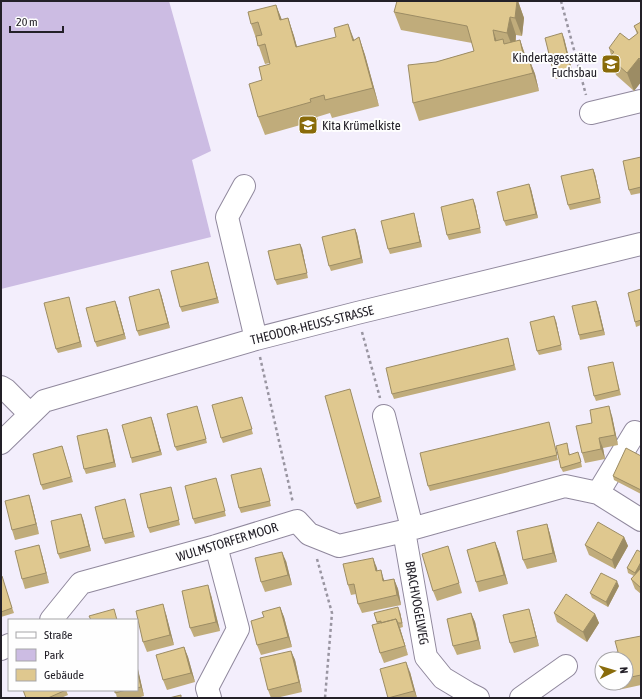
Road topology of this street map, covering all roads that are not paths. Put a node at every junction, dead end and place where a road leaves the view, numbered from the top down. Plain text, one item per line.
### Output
1 (641, 101) edge
2 (591, 112) road end
3 (244, 186) dead end
4 (641, 244) edge
5 (256, 339) junction
6 (1, 387) edge
7 (30, 414) junction
8 (384, 416) road end
9 (635, 432) dead end
10 (1, 443) edge
11 (598, 493) junction
12 (641, 520) edge
13 (408, 529) junction
14 (216, 546) junction
15 (52, 619) edge
16 (566, 666) dead end
17 (210, 698) edge
18 (478, 698) edge
19 (520, 698) edge

1 - 2 street
3 - 5 street
4 - 5 street, THEODOR-HEUSS-STRASSE
5 - 7 street, THEODOR-HEUSS-STRASSE
6 - 7 street
7 - 10 street, THEODOR-HEUSS-STRASSE
8 - 13 street
9 - 11 street
11 - 12 street
11 - 13 street
13 - 14 street, WULMSTORFER MOOR
13 - 18 street, BRACHVOGELWEG
14 - 15 street, WULMSTORFER MOOR
14 - 17 street
16 - 19 street

